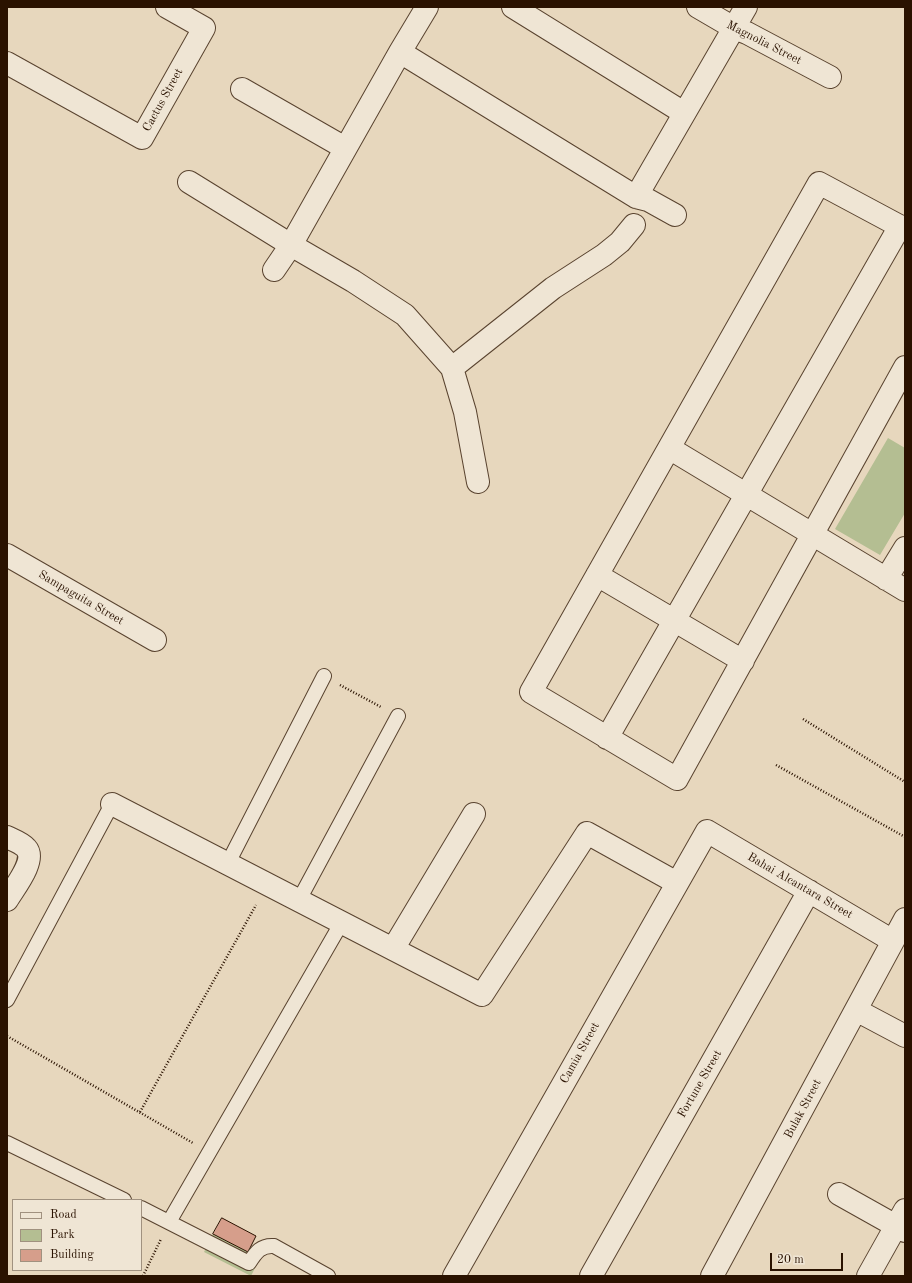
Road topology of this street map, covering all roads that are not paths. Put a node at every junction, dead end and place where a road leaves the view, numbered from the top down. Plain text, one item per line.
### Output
1 (167, 7) edge
2 (427, 7) edge
3 (513, 7) edge
4 (698, 7) edge
5 (746, 7) edge
6 (734, 28) junction
7 (400, 52) junction
8 (7, 63) edge
9 (830, 77) dead end
10 (242, 89) dead end
11 (684, 113) junction
12 (345, 148) junction
13 (189, 182) dead end
14 (636, 197) junction
15 (675, 215) dead end
16 (634, 225) dead end
17 (902, 228) edge
18 (291, 245) junction
19 (274, 270) dead end
20 (905, 367) edge
21 (452, 368) junction
22 (669, 448) junction
23 (478, 482) dead end
24 (745, 495) junction
25 (812, 535) junction
26 (905, 548) edge
27 (7, 555) edge
28 (598, 575) junction
29 (886, 579) junction
30 (905, 590) edge
31 (674, 620) junction
32 (155, 640) dead end
33 (742, 661) junction
34 (324, 676) road end
35 (398, 716) road end
36 (607, 738) junction
37 (112, 804) joint
38 (474, 814) dead end
39 (707, 831) joint
40 (7, 837) edge
41 (228, 863) junction
42 (677, 883) junction
43 (808, 891) junction
44 (7, 900) edge
45 (299, 900) junction
46 (905, 919) edge
47 (342, 922) junction
48 (893, 941) junction
49 (393, 949) junction
50 (7, 1000) edge
51 (856, 1010) junction
52 (905, 1036) edge
53 (7, 1143) edge
54 (839, 1194) dead end
55 (122, 1199) edge
56 (142, 1208) edge
57 (169, 1222) junction
58 (902, 1222) edge
59 (328, 1276) edge
60 (454, 1276) edge
61 (591, 1276) edge
62 (712, 1276) edge
63 (868, 1276) edge

1 - 8 street, Cactus Street
2 - 7 street
3 - 11 street
4 - 6 street, Magnolia Street
5 - 6 street
6 - 9 street, Magnolia Street
6 - 11 street
7 - 12 street
7 - 14 street
10 - 12 street
11 - 14 street
12 - 18 street
13 - 18 street
14 - 15 street
16 - 21 street
17 - 22 street
17 - 24 street
18 - 19 street
18 - 21 street
20 - 25 street
21 - 23 street
22 - 24 street
22 - 28 street
24 - 25 street
24 - 31 street
25 - 29 street
25 - 33 street
26 - 29 street
27 - 32 street, Sampaguita Street
28 - 31 street
28 - 36 street
29 - 30 street
31 - 33 street
31 - 36 street
33 - 36 street
34 - 41 lane
35 - 45 lane
37 - 41 street
37 - 50 lane
38 - 49 street
39 - 42 street, Camia Street
39 - 43 street, Bahai Alcantara Street
40 - 44 street
41 - 45 street
42 - 49 street
42 - 60 street, Camia Street
43 - 48 street, Bahai Alcantara Street
43 - 61 street, Fortune Street
45 - 47 street
46 - 48 street, Bulak Street
47 - 49 street
47 - 57 lane
48 - 51 street, Bulak Street
51 - 52 street
51 - 62 street, Bulak Street
53 - 55 lane
54 - 58 street
56 - 57 lane
57 - 59 lane
58 - 63 street

